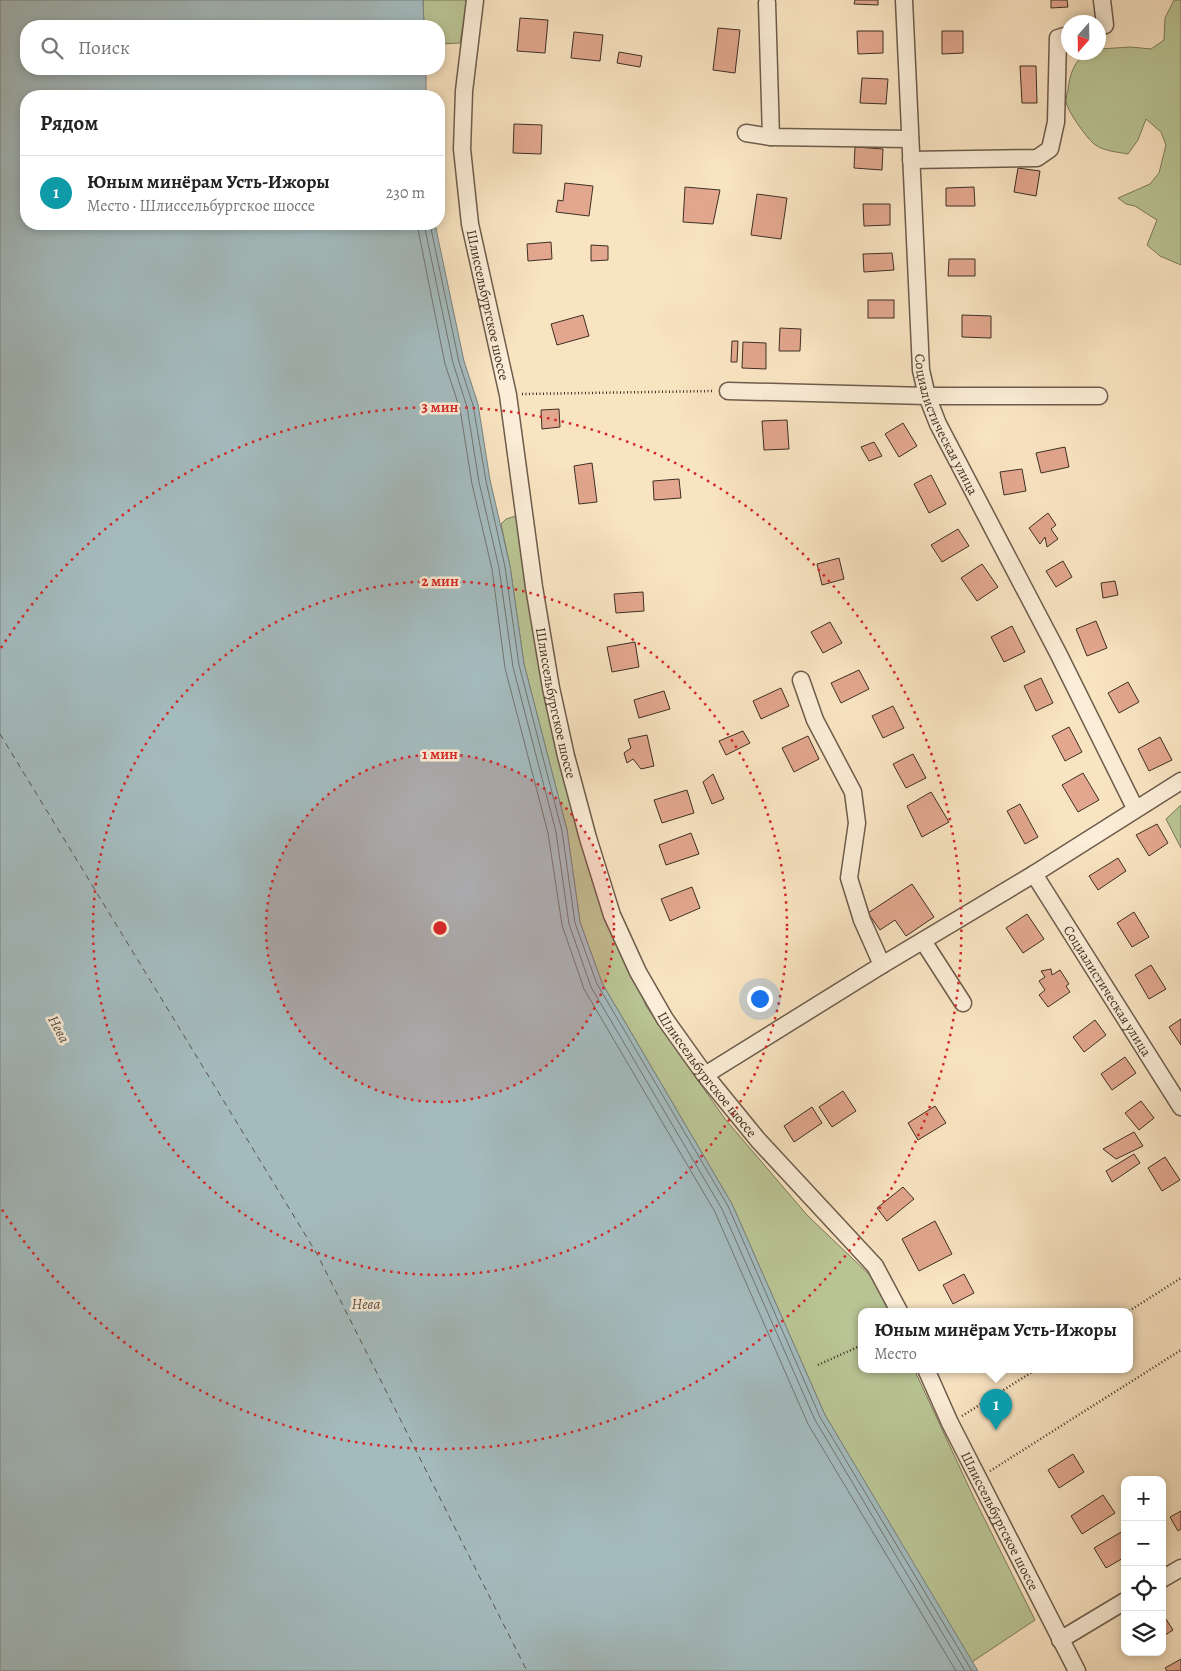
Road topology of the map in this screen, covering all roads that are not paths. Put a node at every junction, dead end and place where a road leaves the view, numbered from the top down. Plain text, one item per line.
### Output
1 (475, 0) edge
2 (904, 0) edge
3 (1102, 0) edge
4 (767, 3) dead end
5 (1104, 15) edge
6 (1061, 37) edge
7 (746, 133) dead end
8 (771, 137) junction
9 (910, 139) junction
10 (911, 160) junction
11 (728, 391) road end
12 (926, 396) junction
13 (1100, 396) dead end
14 (800, 680) dead end
15 (1181, 781) edge
16 (1135, 808) junction
17 (1034, 874) junction
18 (923, 941) junction
19 (882, 965) junction
20 (963, 1002) dead end
21 (705, 1075) junction
22 (1181, 1107) edge
23 (897, 1308) edge
24 (928, 1373) edge
25 (1181, 1568) edge
26 (1166, 1577) edge
27 (1121, 1603) edge
28 (1060, 1640) junction
29 (1077, 1671) edge

1 - 21 street, Шлиссельбургское шоссе
2 - 9 street, Социалистическая улица
3 - 5 street
4 - 8 street
6 - 10 street
7 - 8 street
8 - 9 street
9 - 10 street, Социалистическая улица
10 - 12 street, Социалистическая улица
11 - 12 street
12 - 13 street
12 - 16 street, Социалистическая улица
14 - 19 street
15 - 16 street
16 - 17 street
17 - 18 street
17 - 22 street, Социалистическая улица
18 - 19 street
18 - 20 street
19 - 21 street
21 - 23 street, Шлиссельбургское шоссе
24 - 28 street, Шлиссельбургское шоссе
25 - 26 street
27 - 28 street
28 - 29 street, Шлиссельбургское шоссе

